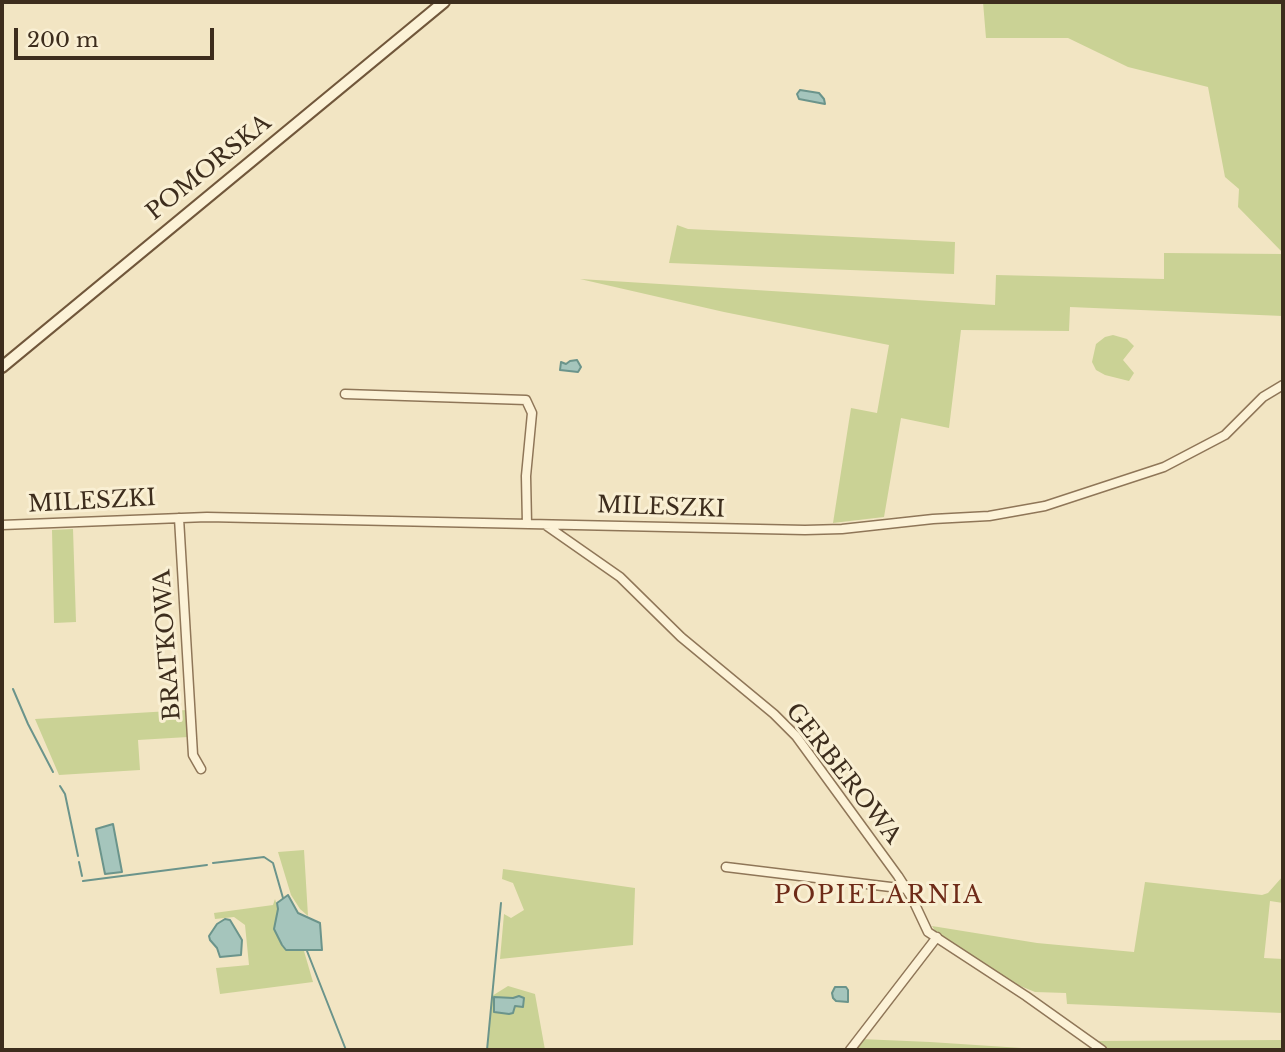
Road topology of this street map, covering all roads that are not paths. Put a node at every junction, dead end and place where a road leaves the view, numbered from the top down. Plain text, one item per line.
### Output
1 (444, 2) edge
2 (2, 367) edge
3 (1283, 385) edge
4 (345, 394) dead end
5 (179, 518) junction
6 (527, 524) junction
7 (544, 524) junction
8 (2, 526) edge
9 (201, 769) dead end
10 (726, 867) dead end
11 (907, 889) junction
12 (937, 937) junction
13 (850, 1050) edge
14 (1102, 1050) edge

1 - 2 street, POMORSKA
3 - 7 street, MILESZKI
4 - 6 street
5 - 6 street, MILESZKI
5 - 8 street, MILESZKI
5 - 9 street, BRATKOWA
6 - 7 street, MILESZKI
7 - 11 street, GERBEROWA
10 - 11 street
11 - 12 street, GERBEROWA
12 - 13 street
12 - 14 street, GERBEROWA

